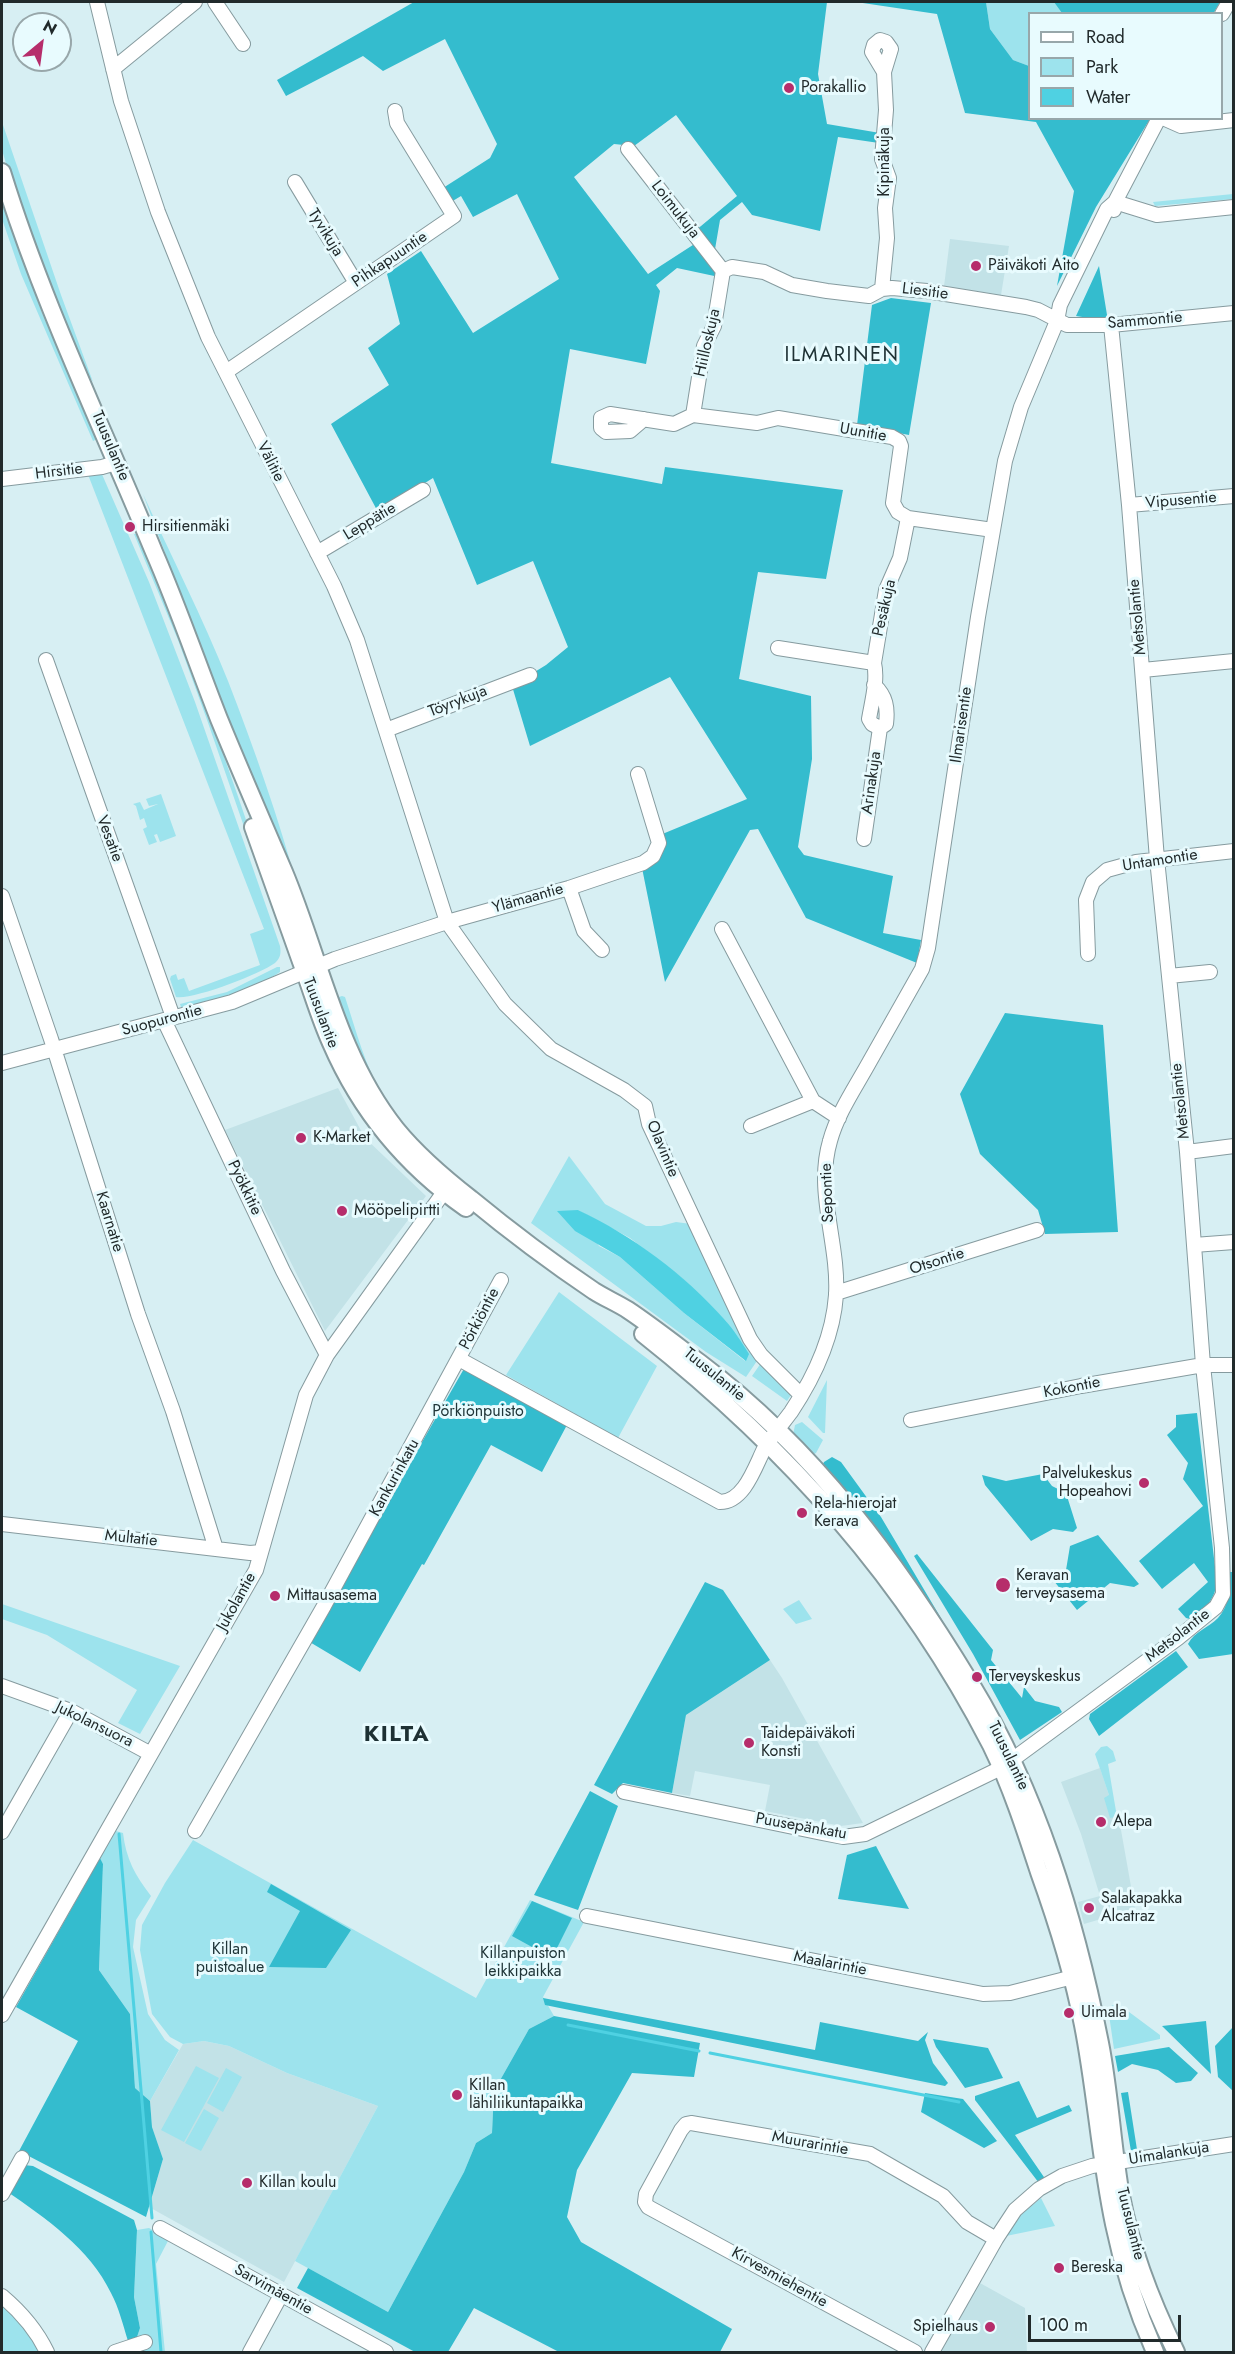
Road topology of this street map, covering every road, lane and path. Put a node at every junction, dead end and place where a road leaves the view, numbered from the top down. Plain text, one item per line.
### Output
1 (97, 2) edge
2 (195, 2) edge
3 (215, 2) edge
4 (243, 44) dead end
5 (113, 69) junction
6 (884, 72) dead end
7 (395, 111) dead end
8 (1160, 120) edge
9 (1166, 120) edge
10 (1233, 120) edge
11 (628, 149) dead end
12 (2, 172) edge
13 (295, 182) dead end
14 (1115, 202) junction
15 (1233, 207) edge
16 (723, 271) junction
17 (356, 283) junction
18 (882, 289) junction
19 (1233, 313) edge
20 (1058, 321) junction
21 (1111, 325) junction
22 (226, 372) junction
23 (693, 416) junction
24 (644, 419) dead end
25 (116, 463) junction
26 (2, 478) edge
27 (423, 490) dead end
28 (1233, 496) edge
29 (1129, 505) junction
30 (908, 518) junction
31 (993, 530) junction
32 (317, 553) junction
33 (778, 648) dead end
34 (46, 660) dead end
35 (1233, 661) edge
36 (874, 663) junction
37 (1143, 670) junction
38 (530, 675) dead end
39 (880, 728) joint
40 (386, 730) junction
41 (638, 774) dead end
42 (864, 839) dead end
43 (1233, 851) edge
44 (1157, 859) junction
45 (569, 888) junction
46 (2, 896) edge
47 (447, 922) junction
48 (722, 929) dead end
49 (602, 950) dead end
50 (1088, 954) dead end
51 (312, 969) junction
52 (1210, 972) dead end
53 (1169, 976) junction
54 (168, 1019) junction
55 (54, 1050) junction
56 (2, 1063) edge
57 (813, 1101) junction
58 (839, 1118) junction
59 (752, 1126) dead end
60 (1233, 1146) edge
61 (1187, 1152) junction
62 (447, 1188) junction
63 (1037, 1230) dead end
64 (1233, 1242) edge
65 (1194, 1245) junction
66 (501, 1280) dead end
67 (836, 1293) junction
68 (327, 1355) junction
69 (459, 1359) junction
70 (1203, 1365) junction
71 (1233, 1365) edge
72 (800, 1394) junction
73 (911, 1420) dead end
74 (773, 1436) junction
75 (2, 1524) edge
76 (216, 1549) junction
77 (261, 1552) junction
78 (2, 1686) edge
79 (71, 1711) junction
80 (151, 1754) junction
81 (1007, 1764) junction
82 (624, 1792) dead end
83 (195, 1831) dead end
84 (2, 1832) edge
85 (587, 1916) dead end
86 (1072, 1977) junction
87 (2, 2015) edge
88 (1233, 2144) edge
89 (22, 2158) dead end
90 (1111, 2163) junction
91 (2, 2194) edge
92 (645, 2202) joint
93 (159, 2228) dead end
94 (996, 2239) junction
95 (281, 2295) junction
96 (2, 2296) edge
97 (145, 2342) dead end
98 (46, 2352) edge
99 (115, 2352) edge
100 (250, 2352) edge
101 (386, 2352) edge
102 (915, 2352) edge
103 (932, 2352) edge
104 (1155, 2352) edge
105 (1176, 2352) edge

1 - 5 street, Välitie
2 - 5 street
3 - 4 street
5 - 22 street, Välitie
6 - 18 street, Kipinäkuja
7 - 17 street, Pihkapuuntie
8 - 14 street, Ilmarisentie
9 - 10 street
11 - 16 street, Loimukuja
12 - 25 main road, Tuusulantie
13 - 17 street, Tyvikuja
14 - 15 street
14 - 20 street, Ilmarisentie
16 - 18 street, Liesitie
16 - 23 street, Hiilloskuja
17 - 22 street, Pihkapuuntie
18 - 20 street, Liesitie
19 - 21 street, Sammontie
20 - 21 street, Sammontie
20 - 31 street, Ilmarisentie
21 - 29 street, Metsolantie
22 - 32 street, Välitie
23 - 24 street
23 - 30 street, Uunitie
25 - 26 street, Hirsitie
25 - 51 main road, Tuusulantie
27 - 32 street, Leppätie
28 - 29 street, Vipusentie
29 - 37 street, Metsolantie
30 - 31 street
30 - 36 street, Pesäkuja
31 - 58 street, Ilmarisentie
32 - 40 street, Välitie
33 - 36 street
34 - 54 street, Vesatie
35 - 37 street
36 - 39 street, Pesäkuja
37 - 44 street, Metsolantie
38 - 40 street, Töyrykuja
39 - 42 street, Arinakuja
40 - 47 street, Välitie
41 - 45 street, Ylämaantie
43 - 44 street, Untamontie
44 - 50 street, Untamontie
44 - 53 street, Metsolantie
45 - 47 street, Ylämaantie
45 - 49 street
46 - 55 street, Kaarnatie
47 - 51 street, Ylämaantie
47 - 72 street, Olavintie
48 - 57 street
51 - 54 street, Suopurontie
51 - 62 main road, Tuusulantie
52 - 53 street
53 - 61 street, Metsolantie
54 - 55 street, Suopurontie
54 - 68 street, Pyökkitie
55 - 56 street, Suopurontie
55 - 76 street, Kaarnatie
57 - 58 street
57 - 59 street
58 - 67 street, Sepontie
60 - 61 street
61 - 65 street, Metsolantie
62 - 68 street, Jukolantie
62 - 74 main road, Tuusulantie
63 - 67 street, Otsontie
64 - 65 street
65 - 70 street, Metsolantie
66 - 69 street, Pörkiöntie
67 - 72 street, Sepontie
68 - 77 street, Jukolantie
69 - 74 street
69 - 83 street, Kankurinkatu
70 - 71 street, Kokontie
70 - 73 street, Kokontie
70 - 81 street, Metsolantie
72 - 74 street, Sepontie
74 - 81 main road, Tuusulantie
75 - 76 street, Multatie
76 - 77 street, Multatie
77 - 80 street, Jukolantie
78 - 79 street, Jukolansuora
79 - 80 street, Jukolansuora
79 - 84 street
80 - 87 street, Jukolantie
81 - 82 street, Puusepänkatu
81 - 86 main road, Tuusulantie
81 - 90 main road, Tuusulantie
85 - 86 street, Maalarintie
86 - 90 main road, Tuusulantie
88 - 90 street, Uimalankuja
89 - 91 street
90 - 94 street, Uimalankuja
90 - 104 main road, Tuusulantie
90 - 105 main road, Tuusulantie
92 - 94 street, Muurarintie
92 - 102 street, Kirvesmiehentie
93 - 95 street, Sarvimäentie
94 - 103 street, Uimalankuja
95 - 100 street
95 - 101 street, Sarvimäentie
96 - 98 street
97 - 99 street

